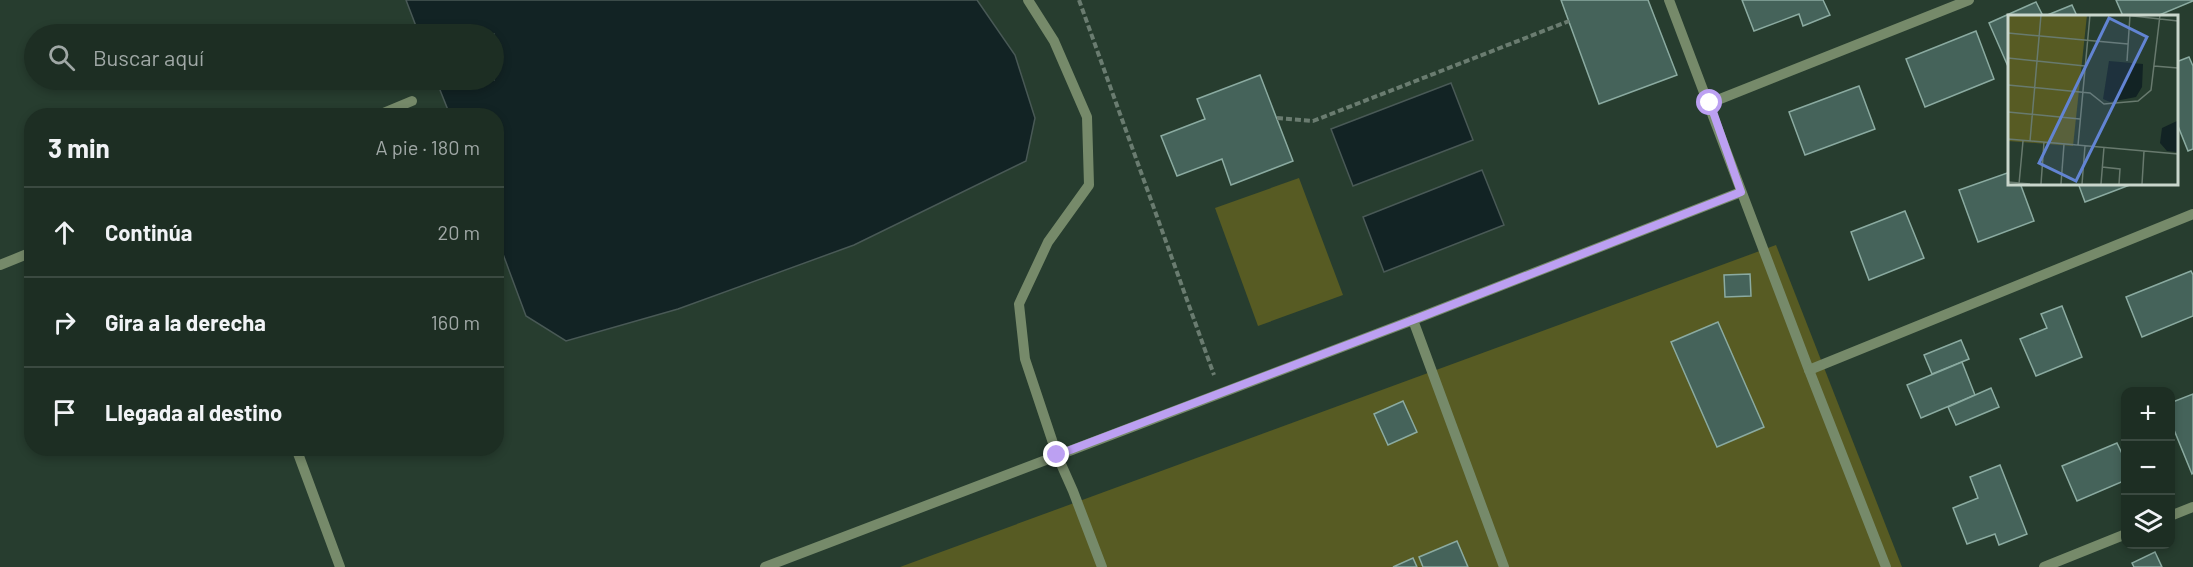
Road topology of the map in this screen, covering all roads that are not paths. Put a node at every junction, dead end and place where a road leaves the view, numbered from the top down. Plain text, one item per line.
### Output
1 (1028, 0) edge
2 (1669, 0) edge
3 (1969, 0) edge
4 (412, 101) dead end
5 (1710, 103) junction
6 (395, 108) edge
7 (1741, 192) junction
8 (2193, 214) edge
9 (24, 255) edge
10 (0, 265) edge
11 (1413, 320) junction
12 (1809, 370) junction
13 (1057, 455) junction
14 (299, 456) edge
15 (2193, 507) edge
16 (2175, 514) edge
17 (2121, 536) edge
18 (340, 567) edge
19 (765, 567) edge
20 (1102, 567) edge
21 (1503, 567) edge
22 (1886, 567) edge
23 (2044, 567) edge

1 - 13 street
2 - 5 street
3 - 5 street
4 - 6 street
5 - 7 street
7 - 11 street
7 - 12 street
8 - 12 street
9 - 10 street
11 - 13 street
11 - 21 street
12 - 22 street
13 - 19 street
13 - 20 street
14 - 18 street
15 - 16 street
17 - 23 street

